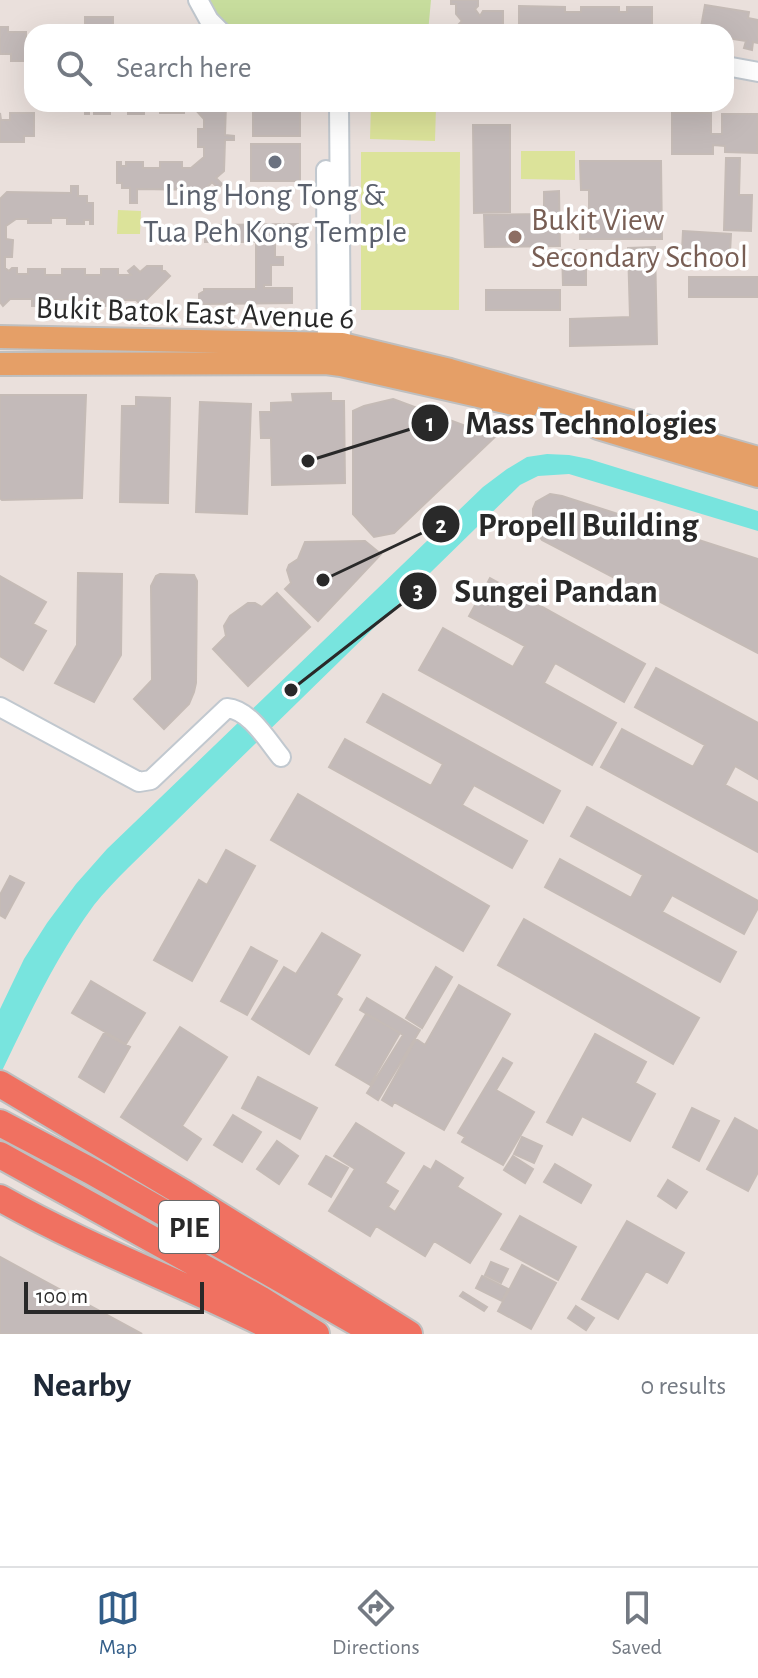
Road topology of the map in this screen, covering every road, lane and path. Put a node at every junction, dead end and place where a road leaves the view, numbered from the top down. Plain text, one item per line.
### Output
1 (187, 0) edge
2 (198, 0) edge
3 (201, 24) edge
4 (213, 24) edge
5 (734, 68) edge
6 (758, 72) edge
7 (734, 76) edge
8 (758, 81) edge
9 (327, 112) edge
10 (339, 112) edge
11 (0, 337) edge
12 (334, 354) junction
13 (0, 364) edge
14 (758, 458) edge
15 (758, 476) edge
16 (0, 707) edge
17 (281, 757) dead end
18 (0, 1084) edge
19 (0, 1123) edge
20 (0, 1155) edge
21 (0, 1198) edge
22 (285, 1334) edge
23 (316, 1334) edge
24 (377, 1334) edge
25 (409, 1334) edge

1 - 3 street
2 - 4 street
5 - 6 street
7 - 8 street
9 - 12 street
10 - 12 street
11 - 12 main road, Bukit Batok East Avenue 6
12 - 13 main road, Bukit Batok East Avenue 6
12 - 14 main road, Bukit Batok East Avenue 6
12 - 15 main road, Bukit Batok East Avenue 6
16 - 17 street
18 - 25 highway
19 - 24 highway, PIE
20 - 23 highway, PIE
21 - 22 highway

